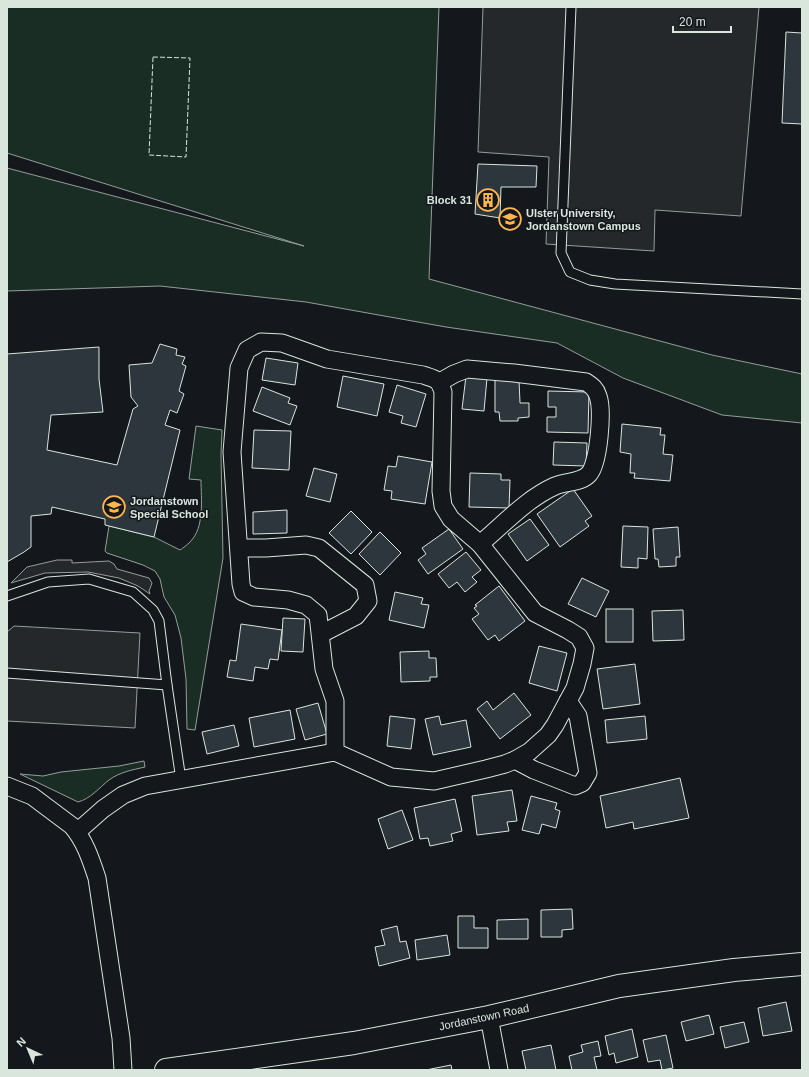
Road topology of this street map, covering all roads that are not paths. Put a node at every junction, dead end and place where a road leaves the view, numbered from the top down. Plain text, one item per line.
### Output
1 (571, 7) edge
2 (802, 294) edge
3 (440, 382) junction
4 (480, 544) junction
5 (239, 548) junction
6 (7, 596) edge
7 (321, 634) junction
8 (7, 673) edge
9 (167, 685) junction
10 (568, 701) junction
11 (335, 752) junction
12 (515, 760) junction
13 (181, 780) junction
14 (7, 786) edge
15 (77, 832) junction
16 (802, 964) edge
17 (489, 1017) junction
18 (123, 1070) edge
19 (166, 1070) edge
20 (499, 1070) edge

1 - 2 lane
3 - 4 street
3 - 4 street
3 - 5 street
4 - 10 street
5 - 7 street
5 - 7 street
6 - 9 lane
7 - 11 street
8 - 9 lane
9 - 13 lane
10 - 12 street
10 - 12 street
11 - 12 street
11 - 13 street
13 - 15 street
14 - 15 street
15 - 18 street
16 - 17 street, Jordanstown Road
17 - 19 street, Jordanstown Road
17 - 20 street

